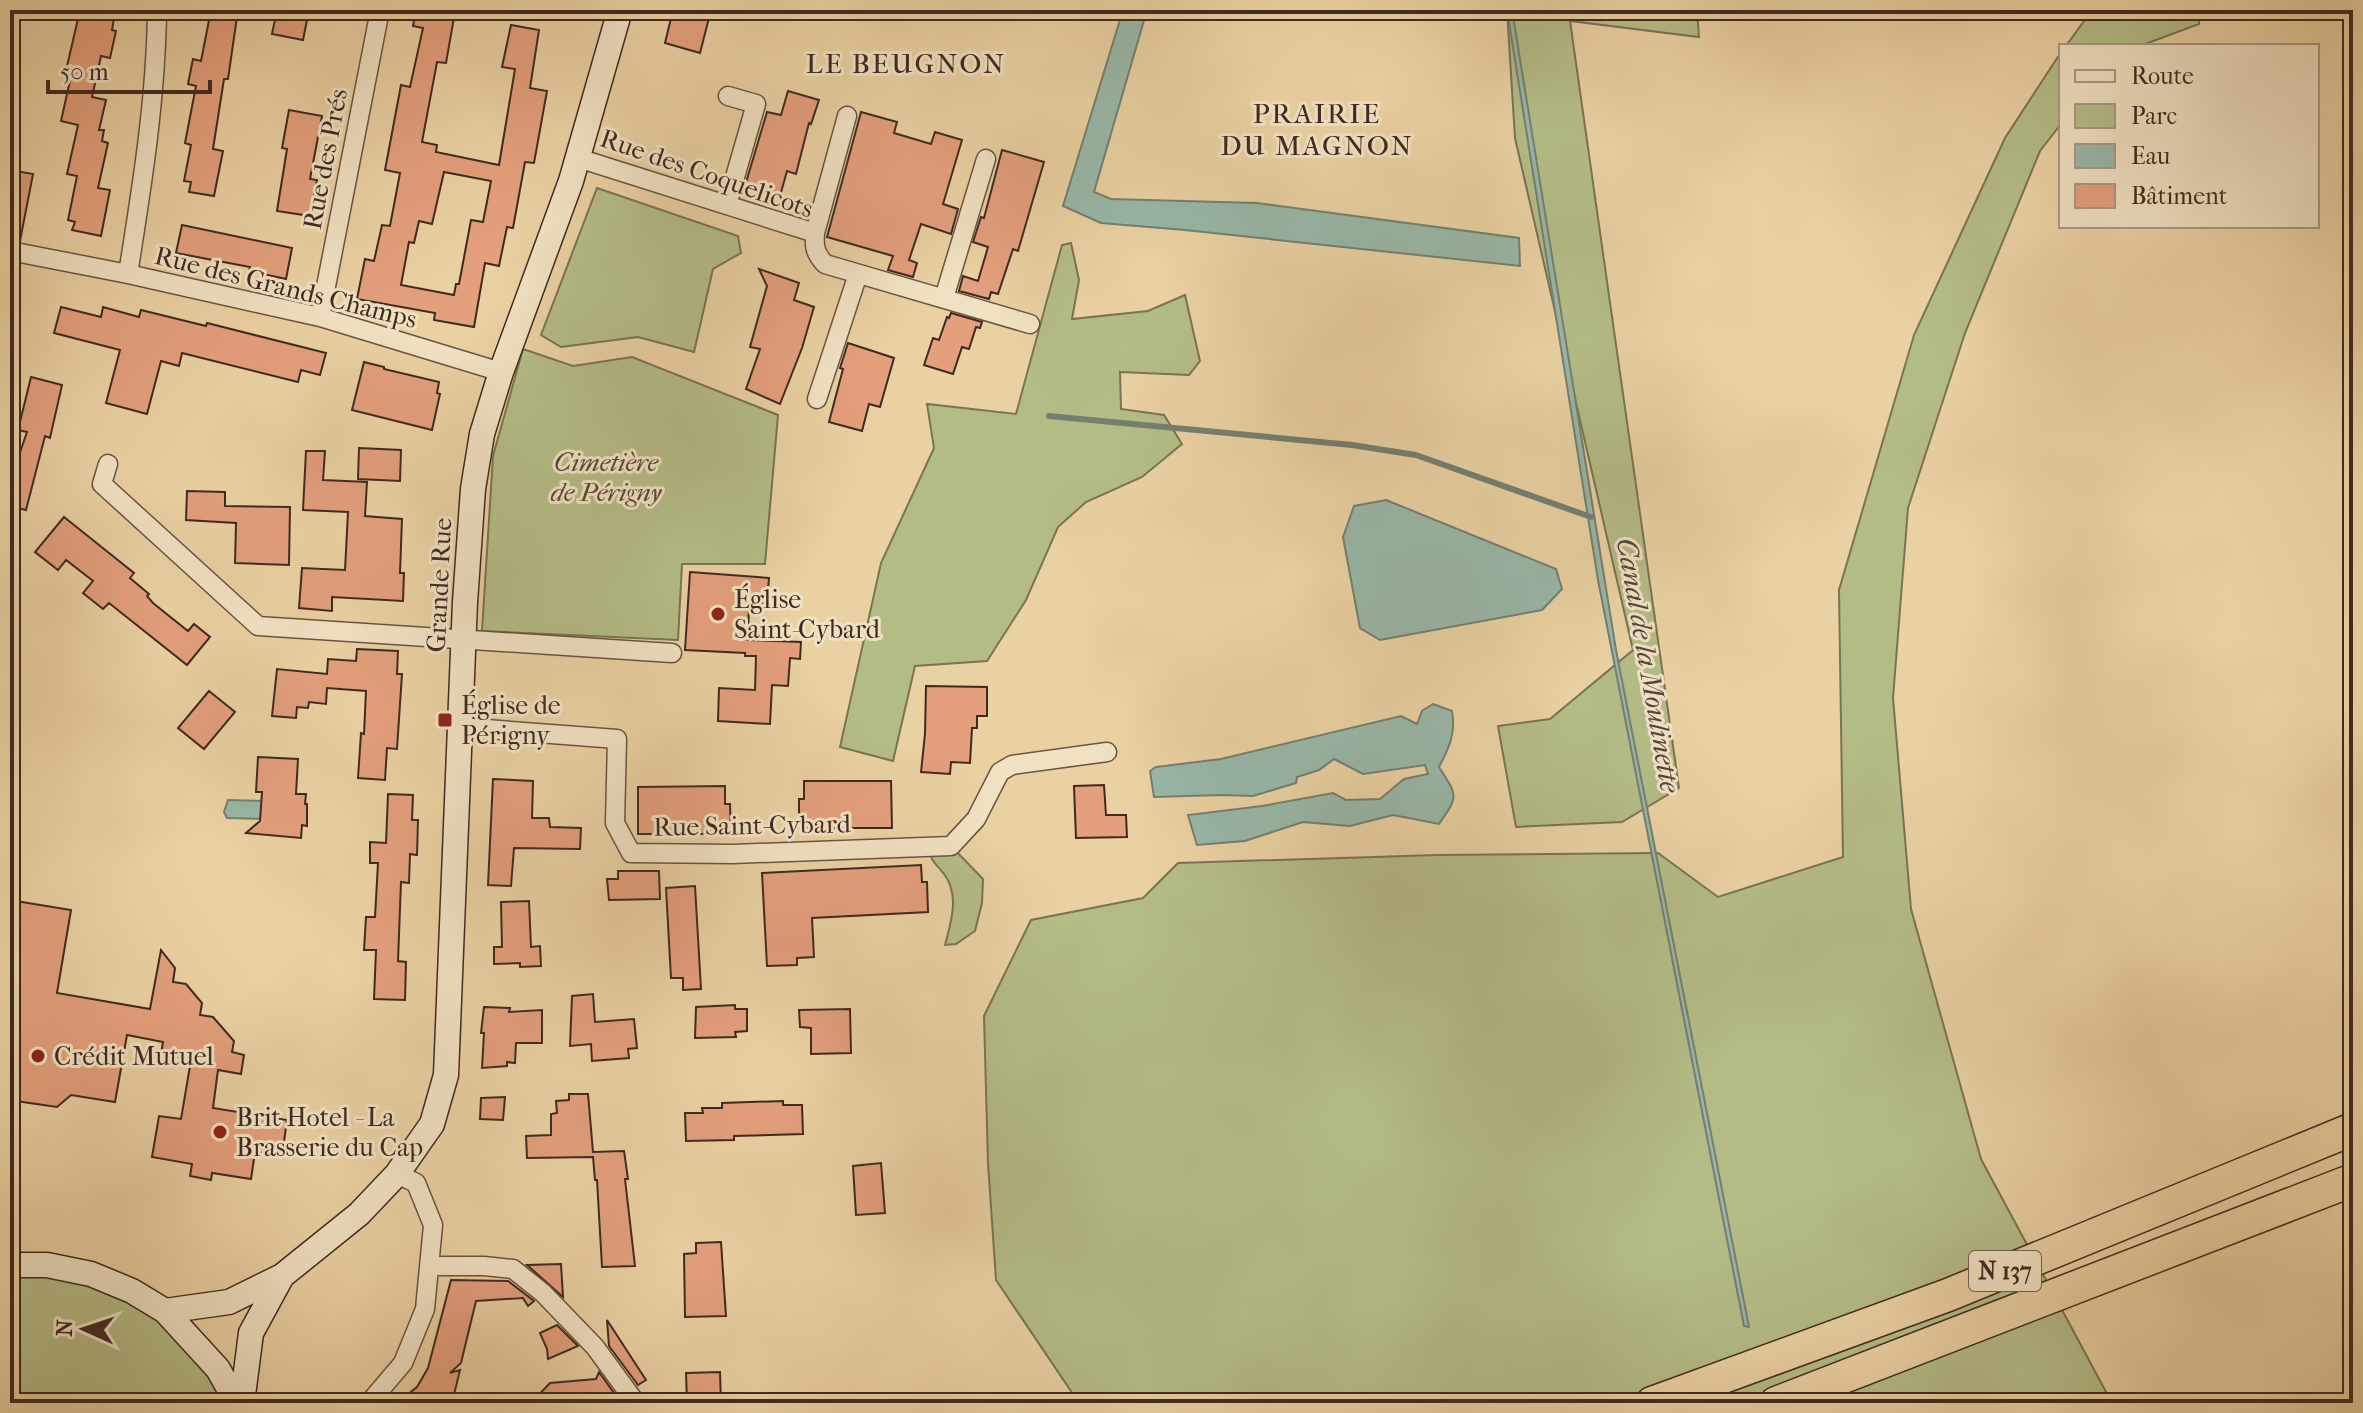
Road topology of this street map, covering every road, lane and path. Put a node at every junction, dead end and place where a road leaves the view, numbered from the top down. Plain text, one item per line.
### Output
1 (157, 10) edge
2 (380, 10) edge
3 (620, 10) edge
4 (728, 96) dead end
5 (847, 116) dead end
6 (578, 158) junction
7 (986, 159) dead end
8 (727, 205) junction
9 (815, 233) junction
10 (10, 251) edge
11 (128, 274) junction
12 (858, 274) junction
13 (944, 298) junction
14 (320, 317) junction
15 (1030, 324) dead end
16 (501, 372) junction
17 (817, 399) dead end
18 (108, 464) dead end
19 (463, 638) junction
20 (672, 653) dead end
21 (460, 727) junction
22 (1107, 752) dead end
23 (2353, 1129) edge
24 (397, 1174) junction
25 (2353, 1180) edge
26 (10, 1265) edge
27 (429, 1266) junction
28 (282, 1276) junction
29 (165, 1311) junction
30 (239, 1403) edge
31 (369, 1403) edge
32 (636, 1403) edge
33 (1652, 1403) edge
34 (1776, 1403) edge

1 - 11 street, Rue des Grands Champs
2 - 14 street, Rue des Prés
3 - 6 street, Grande Rue
4 - 8 street
5 - 9 street
6 - 8 street, Rue des Coquelicots
6 - 16 street, Grande Rue
7 - 13 street
8 - 9 street, Rue des Coquelicots
9 - 12 street, Rue des Coquelicots
10 - 11 street
11 - 14 street, Rue des Grands Champs
12 - 13 street, Rue des Coquelicots
12 - 17 street
13 - 15 street, Rue des Coquelicots
14 - 16 street, Rue des Grands Champs
16 - 19 street, Grande Rue
18 - 19 street
19 - 20 street
19 - 21 street, Grande Rue
21 - 22 street, Rue Saint-Cybard
21 - 24 street, Grande Rue
23 - 33 highway, N 137
24 - 27 street
24 - 28 street, Grande Rue
25 - 34 highway, N 137
26 - 29 street
27 - 31 street
27 - 32 street
28 - 29 street, Grande Rue
28 - 30 street, Grande Rue
29 - 30 street

